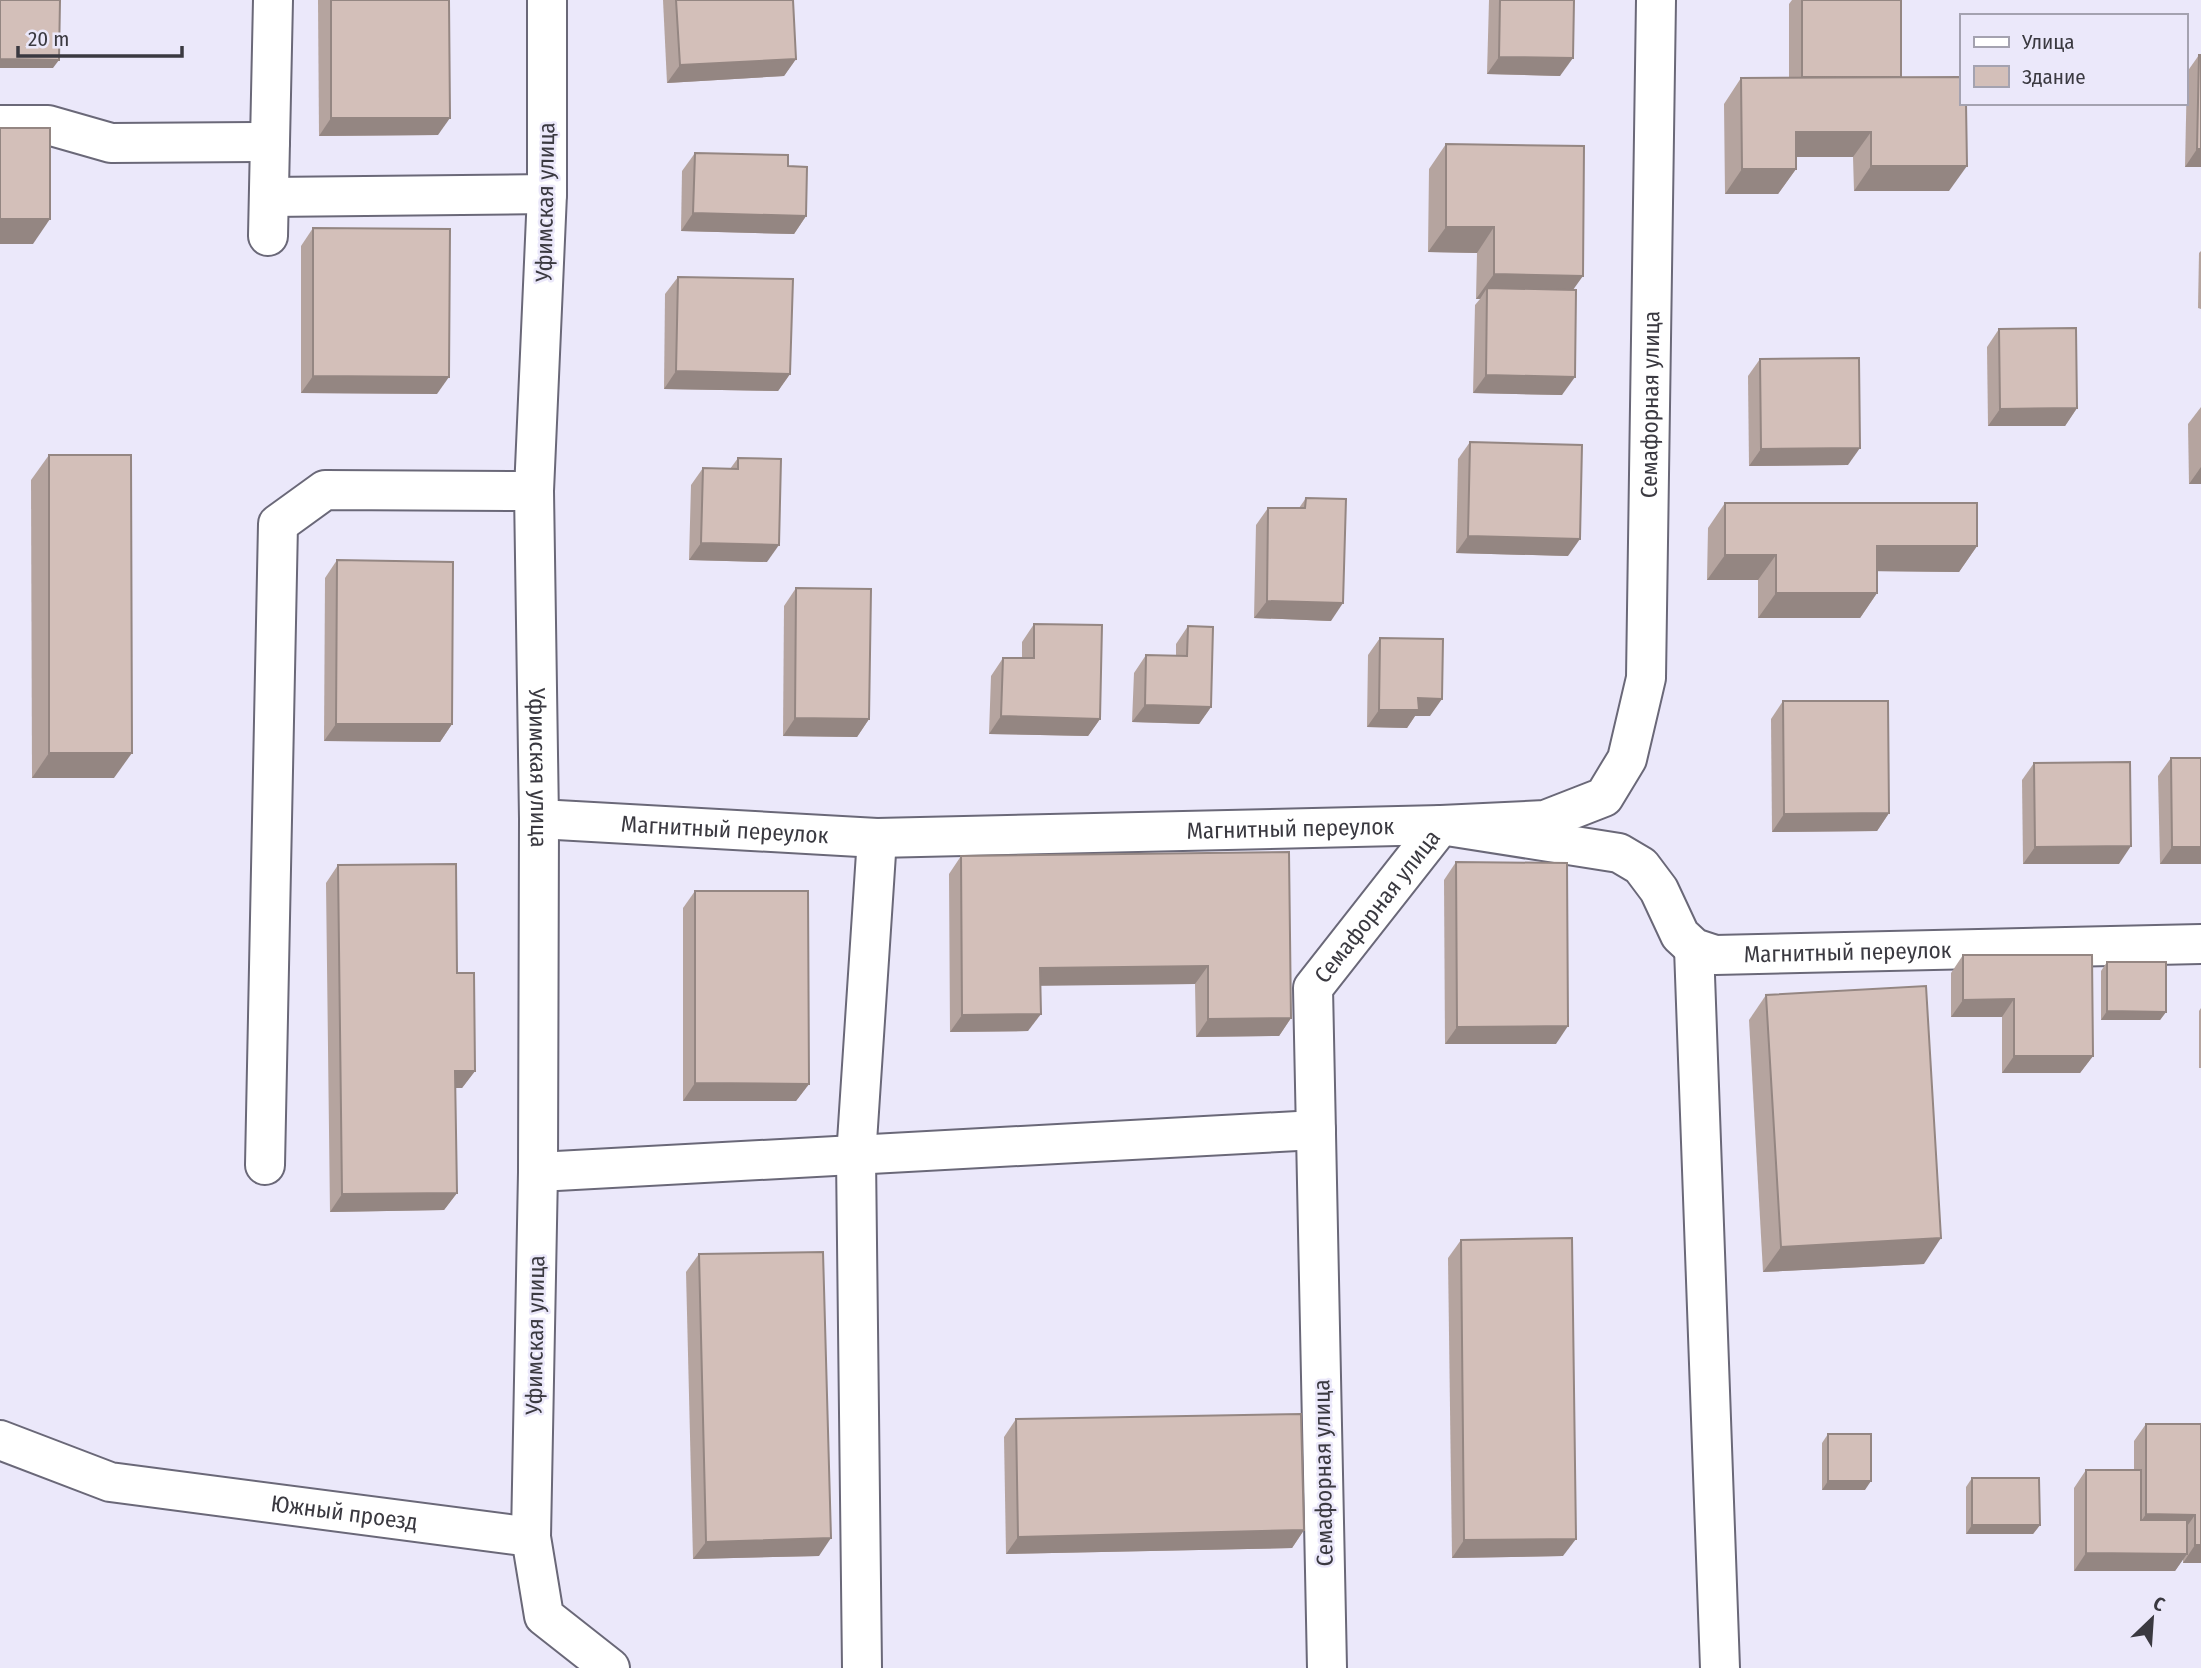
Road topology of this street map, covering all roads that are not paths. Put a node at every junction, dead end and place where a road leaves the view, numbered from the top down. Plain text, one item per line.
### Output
1 (273, 0) edge
2 (547, 0) edge
3 (1656, 0) edge
4 (0, 125) edge
5 (270, 142) junction
6 (547, 194) junction
7 (269, 197) junction
8 (268, 236) dead end
9 (534, 491) junction
10 (539, 819) junction
11 (1441, 825) junction
12 (877, 838) junction
13 (2201, 944) edge
14 (1694, 948) junction
15 (1316, 1130) junction
16 (856, 1157) junction
17 (265, 1165) dead end
18 (538, 1172) junction
19 (0, 1440) edge
20 (531, 1537) junction
21 (610, 1668) edge
22 (862, 1668) edge
23 (1327, 1668) edge
24 (1720, 1668) edge

1 - 5 street
2 - 6 street, Уфимская улица
3 - 11 street, Семафорная улица
4 - 5 street
5 - 7 street
6 - 7 street
6 - 9 street, Уфимская улица
7 - 8 street
9 - 10 street, Уфимская улица
9 - 17 street
10 - 12 street, Магнитный переулок
10 - 18 street, Уфимская улица
11 - 12 street, Магнитный переулок
11 - 14 street, Магнитный переулок
11 - 15 street, Семафорная улица
12 - 16 street
13 - 14 street, Магнитный переулок
14 - 24 street
15 - 16 street
15 - 23 street, Семафорная улица
16 - 18 street
16 - 22 street
18 - 20 street, Уфимская улица
19 - 20 street, Южный проезд
20 - 21 street

